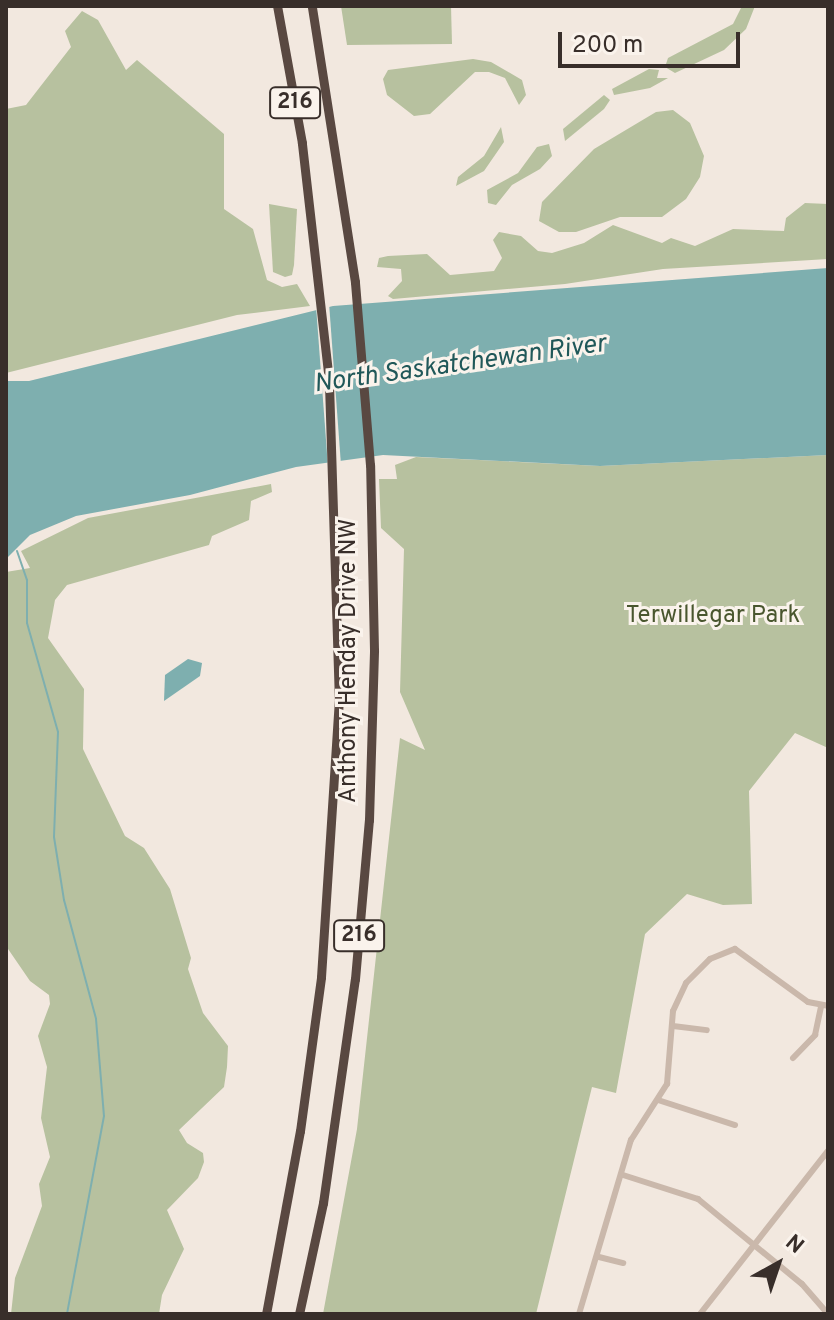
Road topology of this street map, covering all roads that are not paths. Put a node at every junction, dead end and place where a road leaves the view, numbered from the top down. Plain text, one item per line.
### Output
1 (277, 6) edge
2 (313, 6) edge
3 (824, 1007) edge
4 (673, 1026) junction
5 (707, 1030) dead end
6 (793, 1058) dead end
7 (658, 1100) junction
8 (735, 1125) dead end
9 (828, 1151) edge
10 (623, 1175) junction
11 (754, 1244) junction
12 (599, 1257) junction
13 (623, 1263) dead end
14 (266, 1314) edge
15 (299, 1314) edge
16 (579, 1314) edge
17 (700, 1314) edge
18 (828, 1314) edge

1 - 14 highway, Anthony Henday Drive NW / 216
2 - 15 highway, Anthony Henday Drive NW / 216
3 - 4 street
3 - 6 street
4 - 5 street
4 - 7 street
7 - 8 street
7 - 10 street
9 - 11 street
10 - 11 street
10 - 12 street
11 - 17 street
11 - 18 street
12 - 13 street
12 - 16 street

